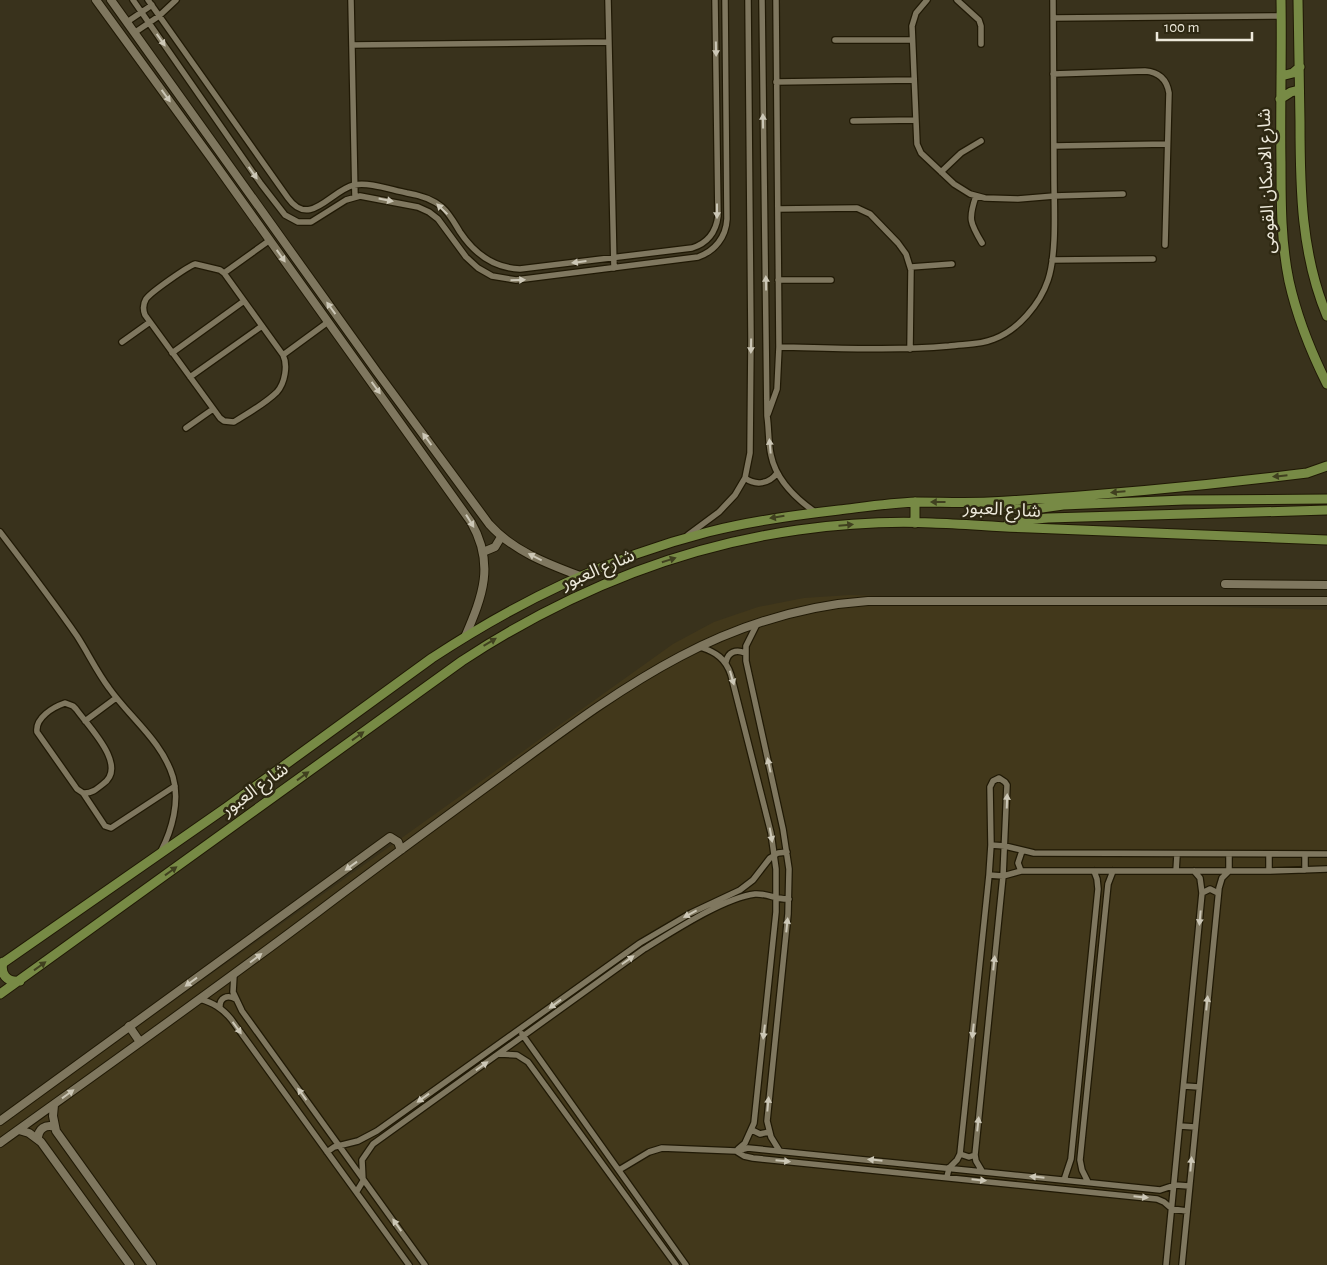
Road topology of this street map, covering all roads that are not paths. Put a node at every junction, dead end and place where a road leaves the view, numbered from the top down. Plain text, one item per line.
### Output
1 (96, 0) edge
2 (111, 0) edge
3 (133, 0) edge
4 (176, 0) edge
5 (351, 0) edge
6 (608, 0) edge
7 (715, 0) edge
8 (725, 0) edge
9 (748, 0) edge
10 (762, 0) edge
11 (776, 0) edge
12 (927, 0) edge
13 (957, 0) edge
14 (1053, 0) edge
15 (1282, 0) edge
16 (1298, 0) edge
17 (150, 2) edge
18 (141, 12) junction
19 (159, 16) junction
20 (1282, 16) junction
21 (1053, 18) junction
22 (127, 22) junction
23 (149, 23) junction
24 (136, 36) junction
25 (835, 40) dead end
26 (912, 40) junction
27 (609, 42) junction
28 (982, 44) dead end
29 (128, 45) junction
30 (352, 46) junction
31 (1300, 67) junction
32 (1053, 74) junction
33 (1281, 76) junction
34 (914, 80) junction
35 (776, 82) junction
36 (1300, 90) junction
37 (1280, 98) junction
38 (915, 120) junction
39 (852, 121) dead end
40 (981, 140) dead end
41 (1167, 144) junction
42 (1054, 146) junction
43 (941, 172) junction
44 (354, 185) junction
45 (717, 185) junction
46 (727, 185) junction
47 (1123, 194) dead end
48 (976, 196) junction
49 (1054, 196) junction
50 (355, 197) junction
51 (778, 209) junction
52 (270, 240) junction
53 (982, 243) dead end
54 (1165, 245) dead end
55 (613, 257) junction
56 (1153, 259) dead end
57 (1052, 260) junction
58 (952, 264) dead end
59 (911, 267) junction
60 (614, 268) junction
61 (224, 273) junction
62 (778, 280) junction
63 (831, 280) dead end
64 (244, 301) junction
65 (1327, 316) edge
66 (150, 322) junction
67 (328, 322) junction
68 (262, 326) junction
69 (122, 342) dead end
70 (779, 347) junction
71 (910, 349) junction
72 (172, 353) junction
73 (283, 355) junction
74 (190, 377) junction
75 (1327, 384) edge
76 (213, 409) junction
77 (768, 416) junction
78 (186, 428) dead end
79 (1327, 466) edge
80 (777, 473) junction
81 (745, 478) junction
82 (1327, 499) edge
83 (915, 502) junction
84 (987, 502) junction
85 (1327, 510) edge
86 (815, 512) junction
87 (914, 522) junction
88 (1000, 527) junction
89 (0, 532) edge
90 (502, 537) junction
91 (684, 538) junction
92 (1327, 540) edge
93 (483, 552) junction
94 (580, 576) junction
95 (1225, 584) dead end
96 (1270, 584) junction
97 (1327, 585) edge
98 (1270, 600) junction
99 (1327, 600) edge
100 (757, 623) junction
101 (465, 637) junction
102 (698, 646) junction
103 (745, 653) junction
104 (726, 662) junction
105 (116, 698) junction
106 (85, 722) junction
107 (174, 786) junction
108 (82, 794) junction
109 (991, 845) junction
110 (1005, 846) junction
111 (375, 849) junction
112 (401, 850) junction
113 (787, 852) junction
114 (1022, 852) junction
115 (160, 854) junction
116 (774, 854) junction
117 (1305, 854) junction
118 (1327, 854) edge
119 (1177, 855) junction
120 (1229, 855) junction
121 (1269, 855) junction
122 (381, 865) junction
123 (1327, 869) edge
124 (1305, 870) junction
125 (1021, 871) junction
126 (1094, 871) junction
127 (1113, 871) junction
128 (1176, 871) junction
129 (1194, 871) junction
130 (1228, 871) junction
131 (1270, 871) junction
132 (989, 875) junction
133 (1003, 876) junction
134 (748, 884) junction
135 (1098, 884) junction
136 (1108, 884) junction
137 (1202, 893) junction
138 (1218, 893) junction
139 (750, 895) junction
140 (776, 897) junction
141 (789, 899) junction
142 (772, 956) junction
143 (783, 958) junction
144 (2, 964) edge
145 (605, 968) junction
146 (609, 974) junction
147 (234, 975) junction
148 (20, 981) junction
149 (0, 994) edge
150 (200, 998) junction
151 (236, 998) junction
152 (1087, 1002) junction
153 (1096, 1003) junction
154 (767, 1005) junction
155 (778, 1006) junction
156 (220, 1008) junction
157 (129, 1026) junction
158 (520, 1030) junction
159 (524, 1036) junction
160 (140, 1042) junction
161 (761, 1050) junction
162 (773, 1052) junction
163 (497, 1055) junction
164 (1184, 1086) junction
165 (1199, 1087) junction
166 (54, 1105) junction
167 (0, 1121) edge
168 (1180, 1126) junction
169 (55, 1127) junction
170 (383, 1127) junction
171 (1195, 1127) junction
172 (19, 1130) junction
173 (752, 1130) junction
174 (769, 1132) junction
175 (388, 1133) junction
176 (38, 1139) junction
177 (358, 1141) junction
178 (0, 1143) edge
179 (338, 1145) junction
180 (736, 1150) junction
181 (780, 1150) junction
182 (367, 1151) junction
183 (327, 1152) junction
184 (960, 1154) junction
185 (975, 1155) junction
186 (1070, 1166) junction
187 (1081, 1167) junction
188 (949, 1168) junction
189 (620, 1170) junction
190 (982, 1171) junction
191 (362, 1177) junction
192 (948, 1177) junction
193 (1064, 1180) junction
194 (1088, 1182) junction
195 (1175, 1185) junction
196 (1189, 1186) junction
197 (1160, 1190) junction
198 (356, 1191) junction
199 (1156, 1199) junction
200 (645, 1207) junction
201 (1172, 1209) junction
202 (1187, 1211) junction
203 (638, 1212) junction
204 (130, 1235) junction
205 (116, 1245) junction
206 (130, 1265) edge
207 (152, 1265) edge
208 (409, 1265) edge
209 (425, 1265) edge
210 (676, 1265) edge
211 (686, 1265) edge
212 (1166, 1265) edge
213 (1182, 1265) edge

1 - 29 street
2 - 22 street
3 - 18 street
4 - 19 street
5 - 30 street
6 - 27 street
7 -> 45 street
8 - 46 street
9 -> 81 street
77 -> 10 street
11 - 35 street
12 - 26 street
13 - 28 street
14 - 21 street
15 - 20 main road, شارع الاسكان القومى
16 - 31 main road, شارع الاسكان القومى
17 - 18 street
17 - 19 street
18 - 22 street
18 - 23 street
19 - 23 street
19 - 44 street
20 - 21 street
20 - 33 main road, شارع الاسكان القومى
21 - 32 street
22 - 24 street
23 - 24 street
23 -> 50 street
24 - 29 street
90 -> 24 street
25 - 26 street
26 - 34 street
27 - 30 street
27 - 55 street
29 -> 52 street
30 - 44 street
31 - 33 main road
31 - 36 main road, شارع الاسكان القومى
32 - 41 street
32 - 42 street
33 - 37 main road, شارع الاسكان القومى
34 - 35 street
34 - 38 street
35 - 51 street
36 - 37 main road
36 - 65 main road, شارع الاسكان القومى
37 - 75 main road, شارع الاسكان القومى
38 - 39 street
38 - 43 street
40 - 43 street
41 - 42 street
41 - 54 street
42 - 49 street
43 - 48 street
44 - 50 street
55 -> 44 street
45 - 46 street
45 -> 55 street
46 - 60 street
47 - 49 street
48 - 49 street
48 - 53 street
49 - 57 street
50 -> 60 street
51 - 59 street
51 - 62 street
52 - 61 street
52 -> 67 street
55 - 60 street
56 - 57 street
57 - 71 street
58 - 59 street
59 - 71 street
61 - 64 street
61 - 66 street
62 - 63 street
62 - 70 street
64 - 68 street
64 - 72 street
66 - 69 street
66 - 72 street
67 - 73 street
67 -> 93 street
68 - 73 street
68 - 74 street
70 - 71 street
70 - 77 street
72 - 74 street
73 - 76 street
74 - 76 street
76 - 78 street
80 -> 77 street
79 -> 84 main road, شارع العبور
80 - 81 street
80 - 86 street
81 - 91 street
82 - 84 main road
84 -> 83 main road, شارع العبور
83 - 86 main road, شارع العبور
83 - 87 main road
85 - 88 main road
86 -> 91 main road, شارع العبور
87 - 88 main road, شارع العبور
148 -> 87 main road, شارع العبور
88 - 92 main road, شارع العبور
89 - 105 street
90 - 93 street
94 -> 90 street
91 - 94 main road, شارع العبور
93 - 101 street
94 - 101 main road, شارع العبور
95 - 96 street
96 - 97 street
96 - 98 street
98 - 99 street
98 - 100 street
100 - 102 street
100 - 103 street
101 - 115 main road, شارع العبور
102 - 104 street
102 - 112 street
103 - 104 street
113 -> 103 street
104 -> 116 street
105 - 106 street
105 - 107 street
106 - 108 street
106 - 108 street
107 - 108 street
107 - 115 street
109 - 110 street
110 -> 109 street
109 - 132 street
110 - 114 street
110 - 133 street
111 - 112 street
111 - 122 street
111 -> 157 street
112 - 122 street
113 - 116 street
113 - 141 street
114 - 119 street
114 - 125 street
115 - 144 main road, شارع العبور
116 - 134 street
116 - 140 street
117 - 118 street
117 - 121 street
117 - 124 street
119 - 120 street
119 - 128 street
120 - 121 street
120 - 130 street
121 - 131 street
147 -> 122 street
123 - 124 street
124 - 131 street
125 - 126 street
125 - 133 street
126 - 127 street
126 - 135 street
127 - 128 street
127 - 136 street
128 - 129 street
129 - 130 street
129 - 137 street
130 - 131 street
130 - 138 street
132 - 133 street
132 -> 184 street
185 -> 133 street
134 - 139 street
134 -> 145 street
135 - 136 street
135 - 152 street
136 - 153 street
137 - 138 street
137 -> 164 street
165 -> 138 street
139 - 140 street
146 -> 139 street
140 - 141 street
140 - 142 street
143 -> 141 street
142 - 143 street
142 - 154 street
143 - 155 street
144 - 148 main road
145 - 146 street
145 -> 158 street
146 - 159 street
147 - 150 street
147 - 151 street
148 - 149 main road, شارع العبور
150 - 156 street
150 - 160 street
151 - 156 street
179 -> 151 street
152 - 153 street
152 - 186 street
153 - 187 street
154 - 155 street
154 -> 161 street
155 - 162 street
156 -> 183 street
157 - 160 street
157 - 167 street
158 - 159 street
158 -> 170 street
159 - 163 street
159 - 189 street
166 -> 160 street
161 - 162 street
161 - 173 street
174 -> 162 street
175 -> 163 street
163 - 203 street
164 - 165 street
164 - 168 street
165 - 171 street
166 - 169 street
166 - 172 street
168 - 171 street
168 - 195 street
169 - 176 street
169 - 204 street
170 - 175 street
170 - 177 street
196 -> 171 street
172 - 176 street
172 - 178 street
173 - 174 street
173 - 180 street
174 - 181 street
175 - 182 street
176 - 205 street
177 - 179 street
177 - 182 street
179 - 183 street
179 - 191 street
180 - 181 street
180 - 189 street
180 -> 192 street
188 -> 181 street
182 - 191 street
183 - 198 street
184 - 185 street
184 - 188 street
185 - 190 street
186 - 187 street
186 - 193 street
187 - 194 street
188 - 190 street
188 - 192 street
189 - 200 street
193 -> 190 street
191 - 198 street
209 -> 191 street
192 -> 199 street
193 - 194 street
194 - 197 street
195 - 196 street
195 - 197 street
195 - 201 street
196 - 202 street
197 - 199 street
198 - 208 street
199 - 201 street
200 - 203 street
200 - 211 street
201 - 202 street
201 - 212 street
202 - 213 street
203 - 210 street
204 - 205 street
204 - 207 street
205 - 206 street

